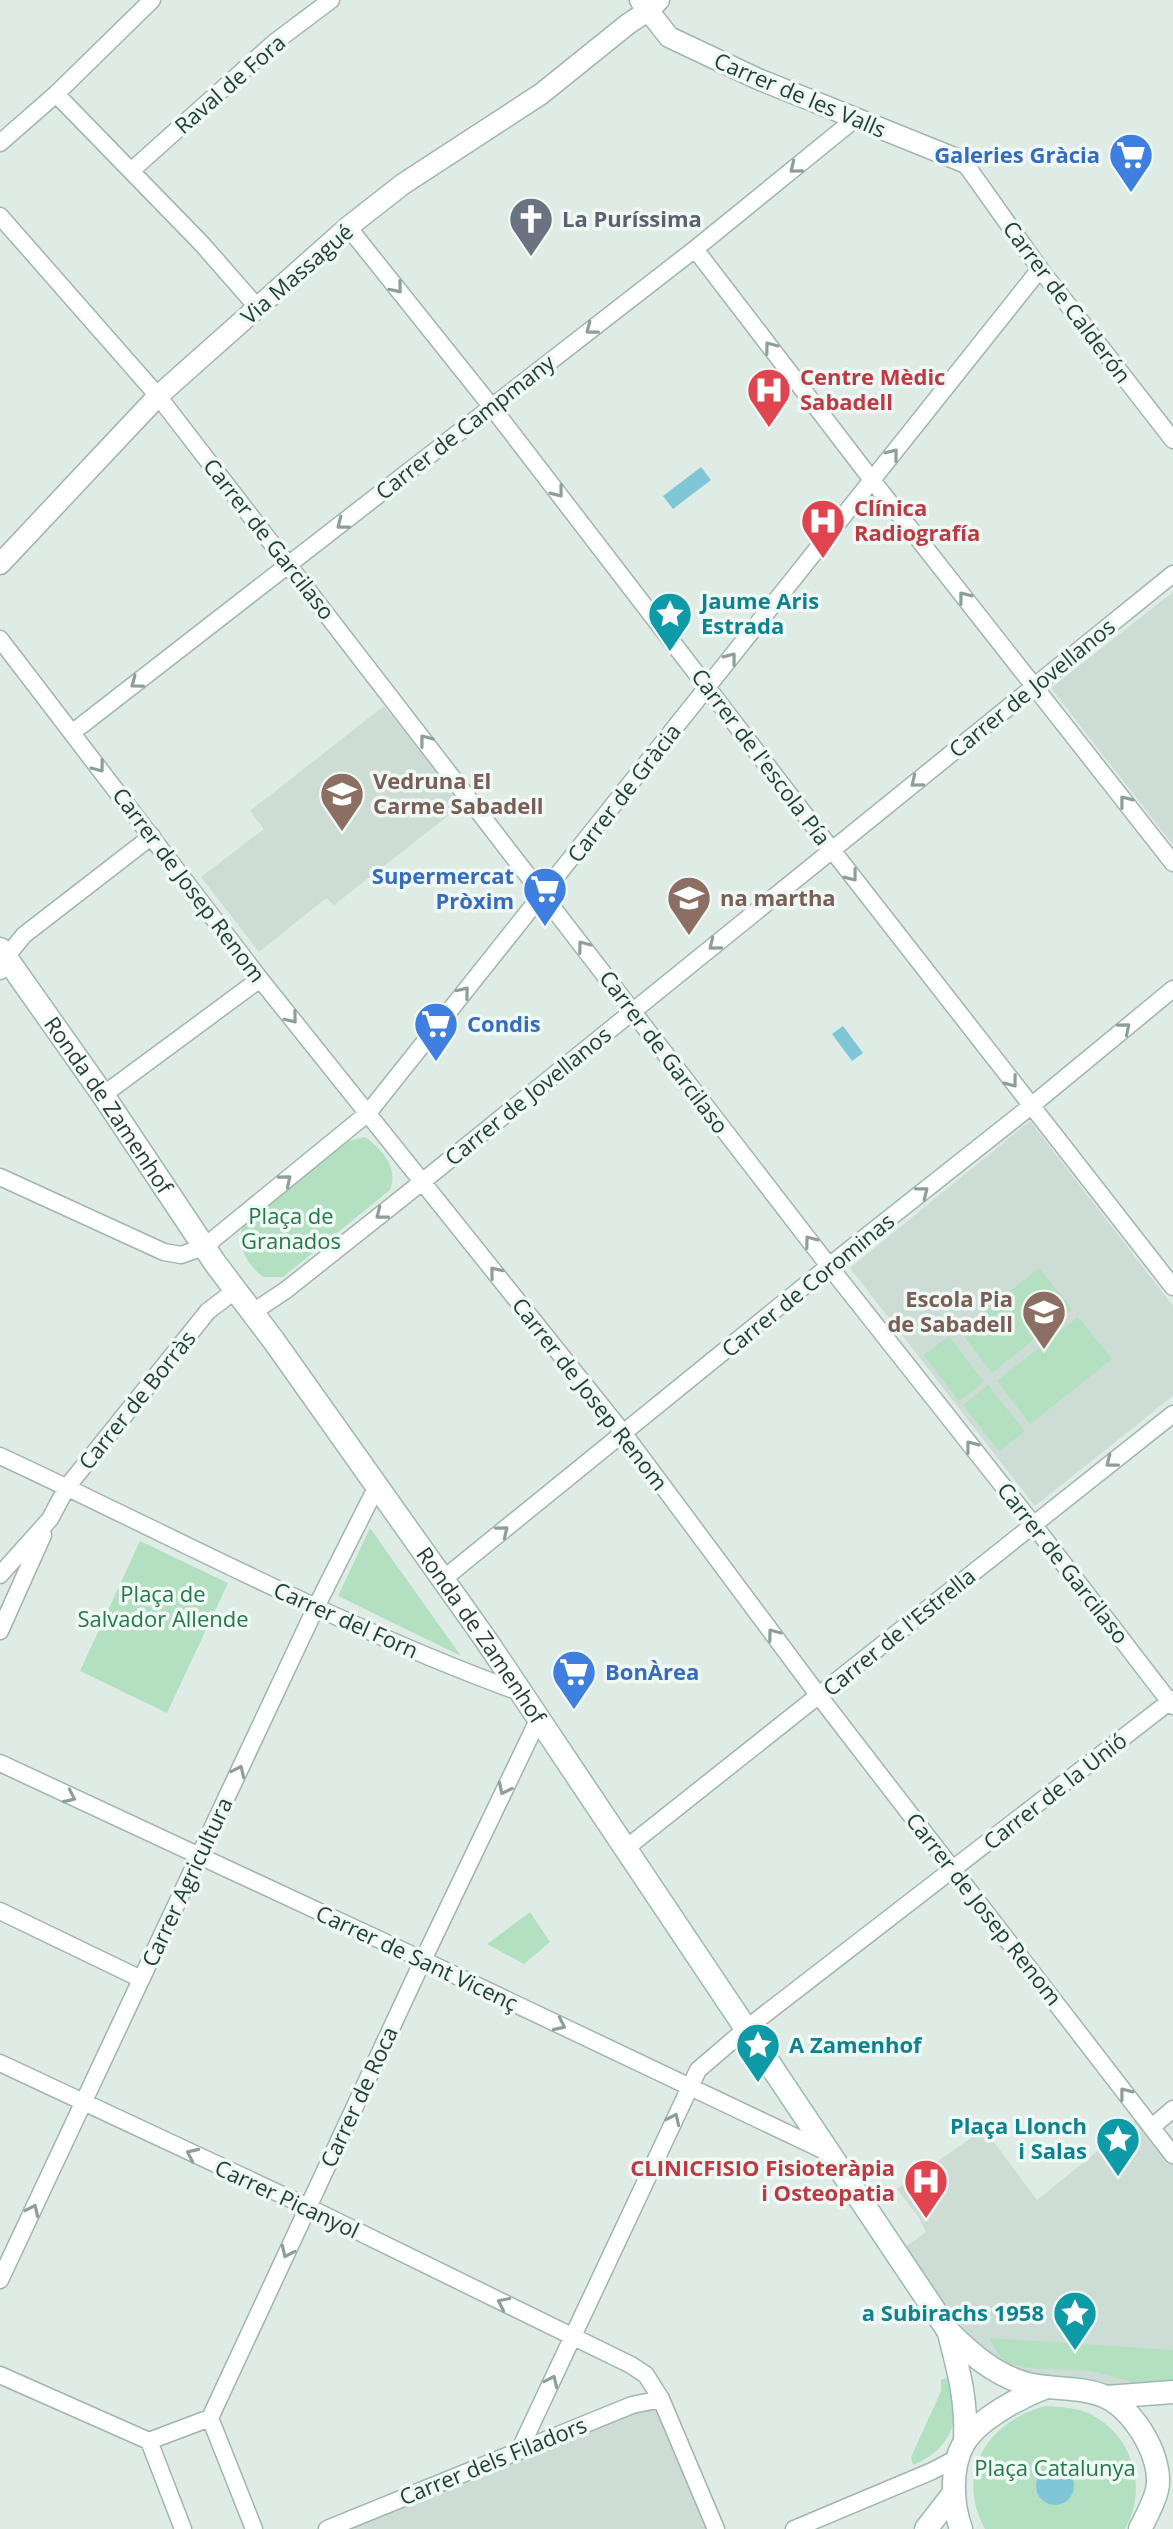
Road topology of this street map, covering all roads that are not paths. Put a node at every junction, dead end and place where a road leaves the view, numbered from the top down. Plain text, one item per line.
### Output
1 (152, 0) edge
2 (331, 0) edge
3 (649, 3) edge
4 (56, 94) junction
5 (855, 119) junction
6 (0, 143) edge
7 (964, 162) joint
8 (131, 171) junction
9 (0, 216) edge
10 (348, 227) junction
11 (695, 249) junction
12 (1040, 269) junction
13 (258, 308) junction
14 (158, 396) junction
15 (491, 406) junction
16 (1173, 440) edge
17 (872, 480) junction
18 (0, 564) edge
19 (290, 565) junction
20 (1173, 574) edge
21 (0, 639) edge
22 (1035, 685) junction
23 (708, 686) junction
24 (73, 732) junction
25 (152, 836) junction
26 (832, 850) junction
27 (1173, 863) edge
28 (544, 894) junction
29 (2, 959) edge
30 (260, 979) junction
31 (1173, 989) edge
32 (633, 1011) junction
33 (103, 1095) junction
34 (1031, 1106) junction
35 (368, 1113) junction
36 (0, 1177) edge
37 (422, 1182) junction
38 (204, 1247) junction
39 (829, 1266) junction
40 (1173, 1287) edge
41 (236, 1290) junction
42 (253, 1312) junction
43 (1173, 1414) edge
44 (624, 1434) junction
45 (0, 1456) edge
46 (377, 1486) junction
47 (67, 1487) junction
48 (50, 1519) junction
49 (1033, 1524) junction
50 (0, 1575) edge
51 (442, 1580) junction
52 (316, 1607) junction
53 (0, 1631) edge
54 (522, 1693) junction
55 (819, 1696) junction
56 (1172, 1703) edge
57 (539, 1718) junction
58 (0, 1763) edge
59 (625, 1849) junction
60 (199, 1857) junction
61 (954, 1870) junction
62 (0, 1911) edge
63 (423, 1960) junction
64 (141, 1979) junction
65 (747, 2028) junction
66 (0, 2063) edge
67 (688, 2087) junction
68 (84, 2104) junction
69 (1173, 2109) edge
70 (1152, 2127) junction
71 (832, 2155) junction
72 (1173, 2155) edge
73 (308, 2207) junction
74 (0, 2280) edge
75 (949, 2332) junction
76 (573, 2337) junction
77 (0, 2375) edge
78 (1048, 2387) junction
79 (1173, 2392) edge
80 (1107, 2397) junction
81 (661, 2399) junction
82 (210, 2418) junction
83 (149, 2441) junction
84 (962, 2449) junction
85 (519, 2451) junction
86 (1173, 2464) edge
87 (1158, 2488) junction
88 (954, 2493) junction
89 (183, 2529) edge
90 (254, 2529) edge
91 (327, 2529) edge
92 (716, 2529) edge
93 (794, 2529) edge
94 (926, 2529) edge
95 (961, 2529) edge
96 (1140, 2529) edge

1 - 4 street
2 - 8 street, Raval de Fora
3 - 5 street, Carrer de les Valls
3 - 10 street, Via Massagué
4 - 6 street
4 - 8 street
5 - 7 street, Carrer de les Valls
5 -> 11 street, Carrer de Campmany
7 - 12 street, Carrer de Calderón
8 - 13 street
9 - 14 street, Carrer de Garcilaso
10 - 13 street, Via Massagué
10 -> 15 street, Carrer de l'escola Pía
11 -> 15 street, Carrer de Campmany
17 -> 11 street
12 - 16 street, Carrer de Calderón
17 -> 12 street, Carrer de Gràcia
13 - 14 street, Via Massagué
14 - 18 street, Via Massagué
14 - 19 street, Carrer de Garcilaso
15 -> 19 street, Carrer de Campmany
15 -> 23 street, Carrer de l'escola Pía
22 -> 17 street
23 -> 17 street, Carrer de Gràcia
19 -> 24 street, Carrer de Campmany
28 -> 19 street, Carrer de Garcilaso
20 - 22 street, Carrer de Jovellanos
21 - 24 street, Carrer de Josep Renom
22 -> 26 street, Carrer de Jovellanos
27 -> 22 street
23 - 26 street, Carrer de l'escola Pía
23 - 28 street, Carrer de Gràcia
24 -> 25 street, Carrer de Josep Renom
25 - 29 street
25 - 30 street, Carrer de Josep Renom
26 -> 32 street, Carrer de Jovellanos
26 -> 34 street, Carrer de l'escola Pía
32 -> 28 street, Carrer de Garcilaso
35 -> 28 street, Carrer de Gràcia
29 - 33 main road, Ronda de Zamenhof
30 - 33 street
30 -> 35 street, Carrer de Josep Renom
34 -> 31 street, Carrer de Corominas
32 - 37 street, Carrer de Jovellanos
39 -> 32 street, Carrer de Garcilaso
33 - 38 main road, Ronda de Zamenhof
39 -> 34 street, Carrer de Corominas
34 - 40 street, Carrer de l'escola Pía
35 - 37 street, Carrer de Josep Renom
38 -> 35 street, Carrer de Gràcia
36 - 38 street
37 -> 42 street, Carrer de Jovellanos
44 -> 37 street, Carrer de Josep Renom
38 - 41 main road, Ronda de Zamenhof
39 - 44 street, Carrer de Corominas
49 -> 39 street, Carrer de Garcilaso
41 - 42 main road, Ronda de Zamenhof
41 - 47 street, Carrer de Borràs
42 - 46 main road, Ronda de Zamenhof
43 -> 49 street, Carrer de l'Estrella
51 -> 44 street, Carrer de Corominas
55 -> 44 street, Carrer de Josep Renom
45 - 47 street, Carrer del Forn
46 - 51 main road, Ronda de Zamenhof
46 - 52 street, Carrer Agricultura
47 - 48 street, Carrer de Borràs
47 - 52 street, Carrer del Forn
48 - 50 street, Carrer de Borràs
48 - 53 street, Carrer de Borràs
49 - 55 street, Carrer de l'Estrella
49 - 56 street, Carrer de Garcilaso
51 - 54 main road, Ronda de Zamenhof
52 - 54 street, Carrer del Forn
60 -> 52 street, Carrer Agricultura
54 - 57 main road, Ronda de Zamenhof
55 - 59 street, Carrer de l'Estrella
55 - 61 street, Carrer de Josep Renom
56 - 61 street, Carrer de la Unió
57 - 59 main road, Ronda de Zamenhof
57 -> 63 street, Carrer de Roca
58 -> 60 street, Carrer de Sant Vicenç
59 - 65 main road, Ronda de Zamenhof
60 - 63 street, Carrer de Sant Vicenç
60 - 64 street, Carrer Agricultura
61 - 65 street, Carrer de la Unió
70 -> 61 street, Carrer de Josep Renom
62 - 64 street
63 -> 67 street, Carrer de Sant Vicenç
63 - 73 street, Carrer de Roca
64 - 68 street, Carrer Agricultura
65 - 67 street, Carrer de la Unió
65 - 71 main road, Ronda de Zamenhof
66 - 68 street, Carrer Picanyol
67 - 71 street, Carrer de Sant Vicenç
76 -> 67 street, Carrer de la Unió
73 -> 68 street, Carrer Picanyol
74 -> 68 street, Carrer Agricultura
69 - 70 street
70 - 72 street, Carrer de Josep Renom
71 - 75 main road, Ronda de Zamenhof
76 -> 73 street, Carrer Picanyol
73 -> 82 street, Carrer de Roca
75 - 78 main road, Ronda de Zamenhof
75 - 84 main road, Ronda de Zamenhof
76 - 81 street, Carrer Picanyol
85 -> 76 street, Carrer de la Unió
77 - 83 street
78 - 80 main road, Ronda de Zamenhof
78 - 84 main road
79 - 80 main road
80 - 87 main road
81 - 85 street, Carrer dels Filadors
81 - 92 street, Carrer Picanyol
82 - 83 street
82 - 90 street
83 - 89 street
84 - 88 main road, Ronda de Zamenhof
84 - 93 street
85 - 91 street, Carrer dels Filadors
86 - 87 main road
87 - 96 main road
88 - 94 main road
88 - 95 main road

